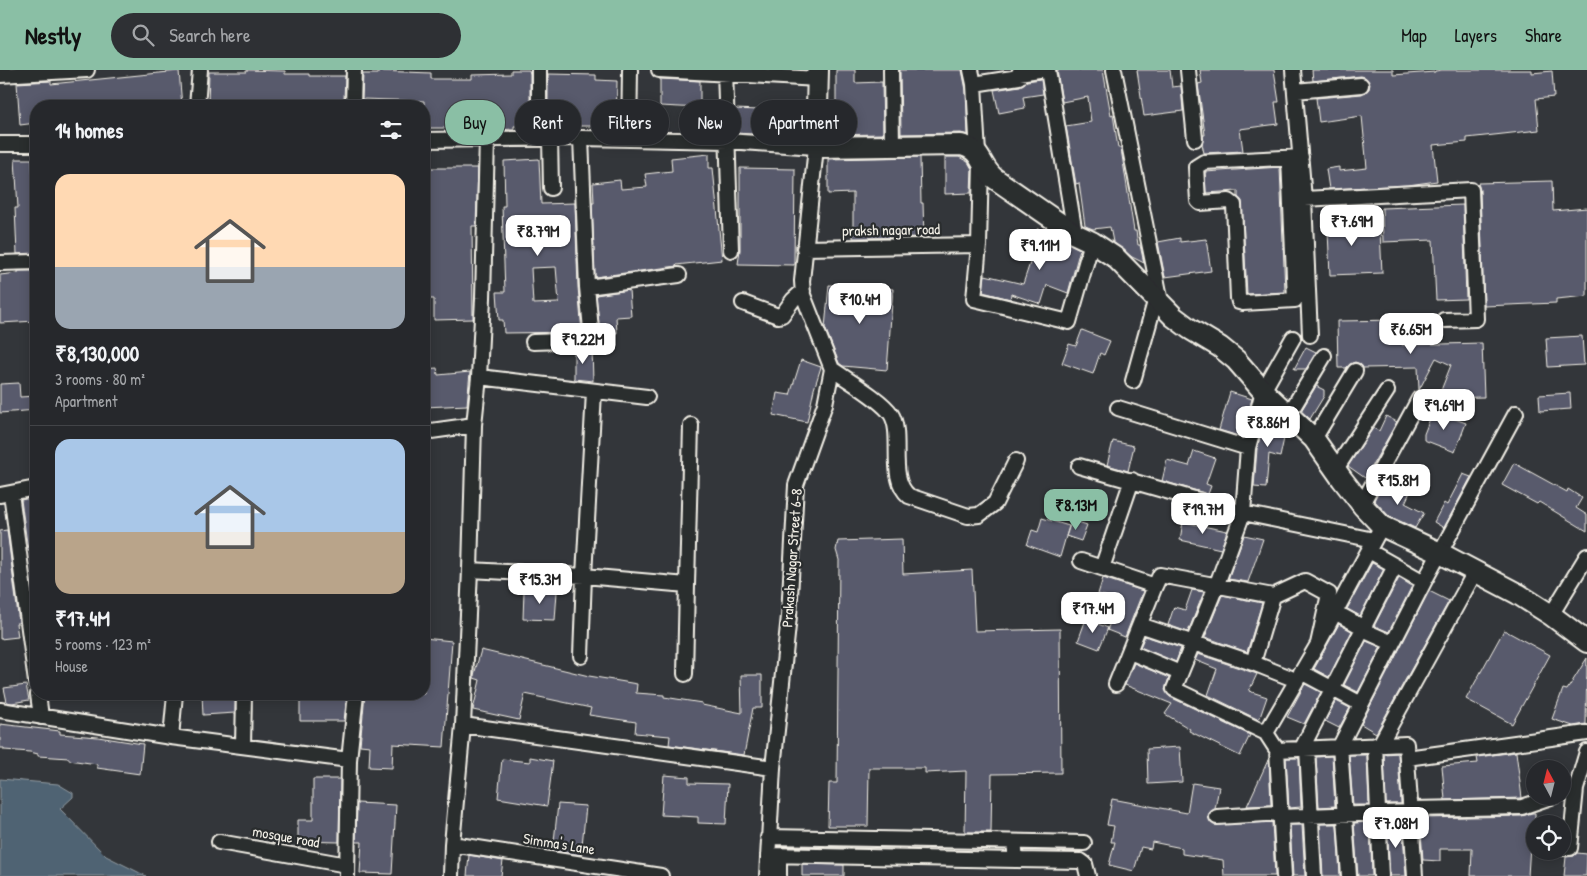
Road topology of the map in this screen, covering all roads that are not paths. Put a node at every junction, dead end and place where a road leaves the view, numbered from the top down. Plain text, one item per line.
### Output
1 (87, 70) edge
2 (200, 70) edge
3 (354, 70) edge
4 (539, 70) edge
5 (630, 70) edge
6 (659, 70) edge
7 (892, 70) edge
8 (971, 70) edge
9 (1039, 70) edge
10 (1048, 70) edge
11 (1114, 70) edge
12 (1188, 70) edge
13 (1293, 70) edge
14 (725, 72) edge
15 (0, 75) edge
16 (818, 75) edge
17 (974, 84) junction
18 (1361, 85) dead end
19 (1295, 91) junction
20 (198, 100) edge
21 (353, 100) edge
22 (542, 100) edge
23 (630, 100) edge
24 (726, 100) edge
25 (581, 138) joint
26 (591, 138) edge
27 (430, 140) edge
28 (445, 140) edge
29 (1194, 140) dead end
30 (741, 142) edge
31 (0, 144) edge
32 (30, 144) edge
33 (487, 145) edge
34 (546, 145) edge
35 (727, 145) edge
36 (892, 147) junction
37 (816, 148) junction
38 (979, 158) junction
39 (1295, 158) junction
40 (551, 188) dead end
41 (1304, 199) junction
42 (1084, 238) junction
43 (979, 245) junction
44 (804, 248) junction
45 (731, 250) dead end
46 (0, 262) edge
47 (30, 262) edge
48 (679, 275) dead end
49 (587, 287) junction
50 (803, 291) junction
51 (1295, 300) junction
52 (1309, 300) junction
53 (1158, 301) junction
54 (743, 303) dead end
55 (1444, 320) dead end
56 (1310, 335) dead end
57 (1293, 338) dead end
58 (533, 342) dead end
59 (1324, 356) dead end
60 (832, 369) junction
61 (1355, 371) dead end
62 (479, 377) junction
63 (1133, 381) dead end
64 (1263, 391) junction
65 (1387, 391) dead end
66 (594, 392) junction
67 (647, 397) dead end
68 (1420, 399) dead end
69 (1118, 408) dead end
70 (1288, 414) junction
71 (1516, 414) dead end
72 (474, 425) junction
73 (691, 426) dead end
74 (430, 431) edge
75 (1314, 439) junction
76 (1248, 448) junction
77 (1016, 460) dead end
78 (1080, 466) dead end
79 (1336, 469) junction
80 (1132, 480) junction
81 (30, 489) edge
82 (6, 494) edge
83 (1362, 504) junction
84 (1243, 513) junction
85 (1375, 539) junction
86 (1440, 553) junction
87 (1587, 556) edge
88 (1081, 561) dead end
89 (1395, 566) junction
90 (1102, 568) junction
91 (470, 570) junction
92 (1475, 572) junction
93 (584, 576) junction
94 (1424, 582) junction
95 (1217, 584) junction
96 (687, 585) junction
97 (1155, 586) junction
98 (1273, 596) junction
99 (1335, 612) junction
100 (1551, 615) junction
101 (1140, 625) junction
102 (1364, 628) junction
103 (1587, 642) edge
104 (1194, 643) junction
105 (1392, 643) junction
106 (30, 644) edge
107 (1318, 644) junction
108 (1130, 652) junction
109 (581, 656) dead end
110 (1253, 663) junction
111 (1180, 673) junction
112 (684, 674) dead end
113 (1298, 676) junction
114 (1116, 684) dead end
115 (1333, 689) junction
116 (39, 700) edge
117 (175, 700) edge
118 (244, 700) edge
119 (355, 700) edge
120 (1361, 704) junction
121 (0, 710) edge
122 (41, 717) junction
123 (463, 725) junction
124 (1587, 732) edge
125 (1266, 733) junction
126 (172, 737) junction
127 (243, 746) junction
128 (1340, 746) junction
129 (1377, 746) junction
130 (1305, 748) junction
131 (1277, 750) junction
132 (1587, 752) edge
133 (1407, 758) junction
134 (349, 760) junction
135 (772, 768) junction
136 (1576, 789) junction
137 (1571, 790) edge
138 (1528, 805) edge
139 (1411, 810) junction
140 (1378, 813) junction
141 (1281, 815) junction
142 (1345, 815) junction
143 (1310, 816) junction
144 (1217, 817) dead end
145 (768, 837) junction
146 (1571, 838) edge
147 (219, 842) dead end
148 (1014, 842) junction
149 (1084, 843) dead end
150 (452, 844) junction
151 (774, 856) junction
152 (1016, 860) junction
153 (347, 870) edge
154 (581, 870) edge
155 (652, 875) edge
156 (450, 876) edge
157 (767, 876) edge
158 (779, 876) edge
159 (1088, 876) edge
160 (1284, 876) edge
161 (1314, 876) edge
162 (1349, 876) edge
163 (1381, 876) edge
164 (1415, 876) edge

1 - 15 street
2 - 20 street
3 - 21 street
4 - 22 street
5 - 23 street
6 - 14 street
7 - 36 street
8 - 17 street
9 - 17 street
10 - 42 street
11 - 53 street
12 - 29 street
13 - 19 street
14 - 16 street
14 - 24 street
16 - 37 street
17 - 38 street
18 - 19 street
19 - 39 street
25 - 26 street
25 - 49 street
27 - 28 street
30 - 37 street
31 - 32 street
33 - 62 street
34 - 40 street
35 - 45 street
36 - 37 street
36 - 38 street
37 - 44 street
38 - 42 street
38 - 43 street
39 - 41 street
39 - 51 street
39 - 51 street
41 - 52 street
41 - 55 street
42 - 43 street
42 - 53 street
43 - 44 street, praksh nagar road
44 - 50 street
46 - 47 street
48 - 49 street
49 - 58 street
50 - 54 street
50 - 60 street
51 - 52 street
52 - 56 street
53 - 63 street
53 - 64 street
57 - 64 street
59 - 70 street
60 - 77 street
60 - 135 street, Prakash Nagar Street 6-8
61 - 75 street
62 - 66 street
62 - 72 street
64 - 70 street
64 - 76 street
65 - 79 street
66 - 67 street
66 - 93 street
68 - 83 street
69 - 76 street
70 - 75 street
71 - 86 street
72 - 74 street
72 - 91 street
73 - 96 street
75 - 79 street
76 - 84 street
78 - 80 street
79 - 83 street
80 - 84 street
80 - 90 street
81 - 82 street
82 - 106 street
83 - 85 street
84 - 85 street
84 - 95 street
85 - 86 street
85 - 89 street
85 - 99 street
86 - 92 street
86 - 94 street
87 - 100 street
88 - 90 street
89 - 94 street
89 - 102 street
90 - 97 street
91 - 93 street
91 - 123 street
92 - 100 street
92 - 129 street
93 - 96 street
93 - 109 street
94 - 105 street
95 - 97 street
95 - 98 street
95 - 104 street
96 - 112 street
97 - 101 street
98 - 107 street
98 - 110 street
99 - 102 street
99 - 107 street
100 - 103 street
101 - 104 street
101 - 108 street
102 - 105 street
102 - 115 street
104 - 110 street
104 - 111 street
105 - 120 street
107 - 113 street
108 - 111 street
108 - 114 street
110 - 113 street
111 - 125 street
113 - 115 street
113 - 125 street
115 - 120 street
115 - 130 street
116 - 122 street
117 - 126 street
118 - 127 street
119 - 134 street
120 - 128 street
121 - 122 street
122 - 126 street
123 - 135 street
123 - 150 street
124 - 133 street
125 - 131 street
126 - 127 street
127 - 134 street
128 - 129 street
128 - 130 street
128 - 142 street
129 - 133 street
129 - 140 street
130 - 131 street
130 - 143 street
131 - 141 street
132 - 136 street
133 - 139 street
134 - 153 street
135 - 145 street, Prakash Nagar Street 6-8
136 - 137 street
136 - 146 street
138 - 139 street
139 - 140 street
139 - 164 street
140 - 142 street
140 - 163 street
141 - 143 street
141 - 144 street
141 - 160 street
142 - 143 street
142 - 162 street
143 - 161 street
145 - 148 street
145 - 151 street, Prakash Nagar Street 6-8
147 - 153 street, mosque road
148 - 149 street
148 - 152 street
150 - 154 street, Simma's Lane
150 - 156 street
151 - 152 street
151 - 157 street, Prakash Nagar Street 6-8
151 - 158 street
152 - 159 street
154 - 155 street, Simma's Lane

